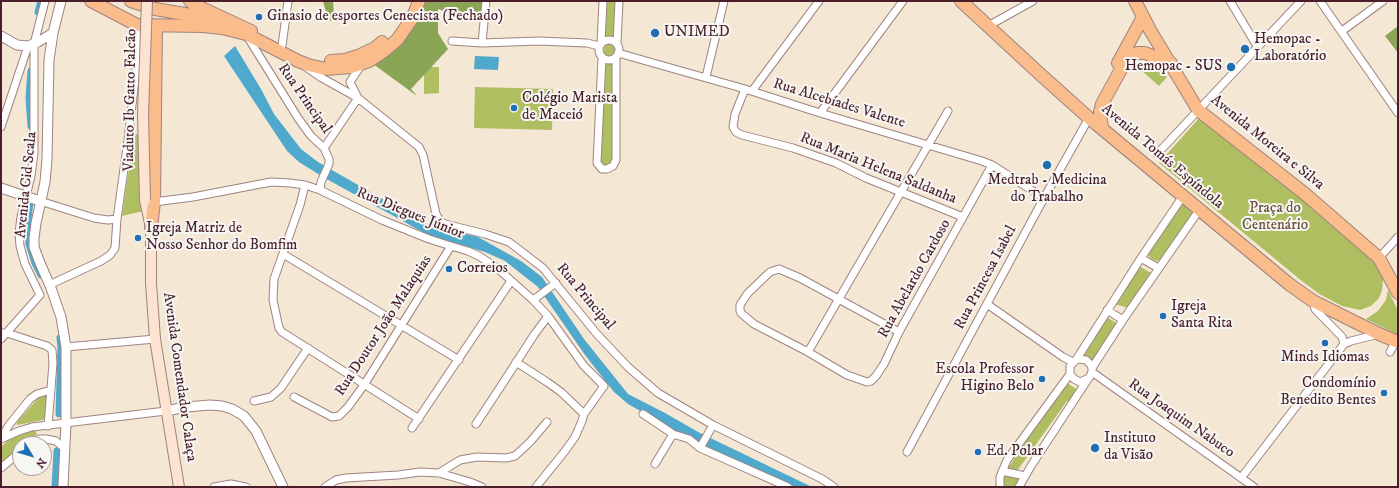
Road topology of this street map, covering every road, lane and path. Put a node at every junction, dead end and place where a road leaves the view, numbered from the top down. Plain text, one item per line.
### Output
1 (46, 1) edge
2 (61, 1) edge
3 (91, 1) edge
4 (131, 1) edge
5 (147, 1) edge
6 (190, 1) edge
7 (288, 1) edge
8 (411, 1) edge
9 (419, 1) edge
10 (486, 1) edge
11 (603, 1) edge
12 (619, 1) edge
13 (724, 1) edge
14 (819, 1) edge
15 (903, 1) edge
16 (961, 1) edge
17 (1033, 1) edge
18 (1134, 1) edge
19 (1230, 1) edge
20 (1301, 1) edge
21 (1320, 1) edge
22 (1383, 1) edge
23 (1143, 18) junction
24 (232, 21) junction
25 (137, 25) junction
26 (156, 26) junction
27 (988, 26) junction
28 (1342, 31) junction
29 (53, 33) junction
30 (246, 34) junction
31 (1, 36) edge
32 (1132, 40) junction
33 (452, 41) dead end
34 (482, 43) junction
35 (617, 43) junction
36 (600, 44) junction
37 (31, 45) junction
38 (282, 46) junction
39 (1257, 46) junction
40 (1145, 53) junction
41 (617, 55) junction
42 (602, 58) junction
43 (298, 61) junction
44 (1171, 63) junction
45 (362, 64) junction
46 (156, 69) junction
47 (136, 70) junction
48 (706, 77) junction
49 (749, 90) junction
50 (358, 98) junction
51 (1080, 109) junction
52 (948, 110) dead end
53 (1198, 110) junction
54 (820, 113) junction
55 (1398, 113) edge
56 (1090, 118) junction
57 (1, 127) edge
58 (1102, 128) junction
59 (927, 145) junction
60 (324, 148) junction
61 (1158, 154) dead end
62 (992, 165) junction
63 (305, 185) junction
64 (1, 188) edge
65 (320, 190) junction
66 (900, 193) junction
67 (1183, 196) junction
68 (27, 197) junction
69 (1044, 198) junction
70 (40, 201) junction
71 (150, 201) junction
72 (1200, 209) junction
73 (117, 218) junction
74 (963, 218) junction
75 (150, 228) joint
76 (1398, 237) edge
77 (451, 246) junction
78 (283, 254) junction
79 (1141, 258) junction
80 (1379, 258) junction
81 (1158, 268) junction
82 (511, 281) junction
83 (49, 285) junction
84 (554, 285) junction
85 (1398, 293) edge
86 (839, 299) junction
87 (533, 300) junction
88 (1313, 301) junction
89 (987, 304) junction
90 (1107, 310) junction
91 (548, 316) junction
92 (1123, 320) junction
93 (402, 325) junction
94 (899, 332) junction
95 (4, 333) edge
96 (1379, 334) junction
97 (155, 339) junction
98 (1, 340) edge
99 (1397, 342) edge
100 (1344, 344) junction
101 (66, 347) junction
102 (308, 348) junction
103 (808, 352) junction
104 (1390, 352) dead end
105 (459, 360) junction
106 (516, 362) junction
107 (1072, 365) junction
108 (1091, 373) junction
109 (364, 385) junction
110 (51, 390) junction
111 (294, 396) dead end
112 (254, 400) dead end
113 (166, 408) junction
114 (584, 414) junction
115 (643, 414) dead end
116 (419, 418) junction
117 (547, 422) dead end
118 (66, 424) junction
119 (476, 424) dead end
120 (713, 425) junction
121 (48, 426) junction
122 (412, 428) dead end
123 (673, 434) junction
124 (1, 439) edge
125 (52, 440) edge
126 (700, 447) junction
127 (64, 449) junction
128 (907, 452) dead end
129 (12, 459) edge
130 (655, 464) dead end
131 (1, 468) edge
132 (1002, 471) junction
133 (439, 473) junction
134 (1025, 476) junction
135 (1241, 478) junction
136 (63, 487) edge
137 (179, 487) edge
138 (214, 487) edge
139 (246, 487) edge
140 (283, 487) edge
141 (325, 487) edge
142 (482, 487) edge
143 (536, 487) edge
144 (788, 487) edge
145 (834, 487) edge
146 (1000, 487) edge
147 (1020, 487) edge
148 (1254, 487) edge

1 - 37 street, Avenida Cid Scala
2 - 29 street, Avenida Cid Scala
3 - 25 highway
4 - 24 highway
5 - 71 main road, Viaduto Ib Gatto Falcão, bridge
6 - 24 highway
7 - 38 street
8 - 38 highway
9 - 45 highway
10 - 34 street
11 - 36 street
12 - 35 street
13 - 48 street
14 - 49 street
15 - 54 street
16 - 27 highway, Avenida Tomás Espíndola
17 - 27 street
18 - 23 highway, Avenida Moreira e Silva
19 - 39 street
20 - 39 street
21 - 28 street
22 - 28 street
23 - 32 highway
23 - 44 highway, Avenida Moreira e Silva
24 - 38 highway
25 - 26 highway
25 - 47 street
26 - 30 highway
26 - 46 highway
27 - 51 highway, Avenida Tomás Espíndola
28 - 55 street
29 - 37 street
29 - 70 street, Avenida Cid Scala
30 - 43 highway
30 - 60 street, Rua Principal
31 - 37 street
32 - 40 highway
32 - 51 highway
33 - 34 street
34 - 36 street
35 - 36 street
35 - 41 street
36 - 42 street
37 - 57 street
37 - 68 street, Avenida Cid Scala
39 - 53 street
40 - 44 highway
40 - 58 highway
41 - 42 street
41 - 42 street
41 - 48 street, Rua Alcebíades Valente
43 - 45 highway
43 - 50 street, Rua Principal
44 - 53 highway, Avenida Moreira e Silva
45 - 50 street
46 - 47 street
46 - 71 highway
47 - 73 street
48 - 49 street, Rua Alcebíades Valente
49 - 54 street, Rua Alcebíades Valente
49 - 66 street, Rua Maria Helena Saldanha
50 - 60 street, Rua Principal
50 - 84 street, Rua Principal
51 - 56 highway, Avenida Tomás Espíndola
52 - 59 street
53 - 61 street
53 - 80 highway, Avenida Moreira e Silva
54 - 59 street, Rua Alcebíades Valente
56 - 58 highway, Avenida Tomás Espíndola
56 - 69 street, Rua Princesa Isabel
58 - 67 highway, Avenida Tomás Espíndola
59 - 62 street, Rua Alcebíades Valente
59 - 66 street
60 - 65 street
62 - 69 street, Rua Alcebíades Valente
62 - 74 street, Rua Abelardo Cardoso
63 - 65 street, Rua Diegues Júnior
63 - 71 street, Rua Diegues Júnior
63 - 78 street
64 - 68 street
65 - 77 street, Rua Diegues Júnior
66 - 74 street, Rua Maria Helena Saldanha
66 - 86 street
67 - 72 highway, Avenida Tomás Espíndola
67 - 79 street
68 - 70 street
68 - 95 street, Avenida Cid Scala
69 - 89 street, Rua Princesa Isabel
70 - 73 street
70 - 83 street, Avenida Cid Scala
71 - 75 highway
72 - 81 street
72 - 88 highway, Avenida Tomás Espíndola
73 - 83 street
74 - 94 street, Rua Abelardo Cardoso
75 - 97 main road, Avenida Comendador Calaça
76 - 80 street
77 - 82 street, Rua Diegues Júnior
77 - 93 street, Rua Doutor João Malaquias
78 - 93 street
78 - 102 street
79 - 81 street
79 - 90 street
80 - 85 highway, Avenida Moreira e Silva
81 - 92 street
82 - 87 street, Rua Diegues Júnior
82 - 105 street
83 - 101 street, Avenida Cid Scala
84 - 87 street
84 - 120 street, Rua Principal
86 - 94 street
86 - 103 street
86 - 103 street
87 - 91 street, Rua Diegues Júnior
88 - 96 highway, Avenida Tomás Espíndola
88 - 100 street
89 - 107 street
89 - 128 street, Rua Princesa Isabel
90 - 92 street
90 - 107 street
91 - 106 street
91 - 114 street, Rua Diegues Júnior
92 - 108 street
93 - 105 street
93 - 109 street, Rua Doutor João Malaquias
94 - 103 street, Rua Abelardo Cardoso
95 - 98 street
95 - 110 street
96 - 99 highway, Avenida Tomás Espíndola
96 - 100 street
97 - 101 street
97 - 113 main road, Avenida Comendador Calaça
99 - 104 street
100 - 135 street
101 - 118 street, Avenida Cid Scala
102 - 109 street
102 - 112 street
105 - 116 street
106 - 114 street
106 - 119 street
107 - 108 street, Rua Joaquim Nabuco
107 - 108 street
107 - 132 street
108 - 134 street
108 - 135 street, Rua Joaquim Nabuco
109 - 111 street, Rua Doutor João Malaquias
109 - 116 street
110 - 121 street
110 - 124 street
113 - 118 street
113 - 137 main road, Avenida Comendador Calaça
113 - 140 street
114 - 143 street
115 - 123 street
116 - 122 street
117 - 133 street
118 - 121 street
118 - 127 street, Avenida Cid Scala
120 - 126 street
120 - 145 street, Rua Principal
121 - 124 street
123 - 126 street
123 - 130 street
125 - 127 street
126 - 144 street
127 - 136 street, Avenida Cid Scala
129 - 131 street
132 - 134 street
132 - 146 street
133 - 141 street
133 - 142 street
134 - 147 street
135 - 148 street, Rua Joaquim Nabuco
138 - 139 street

